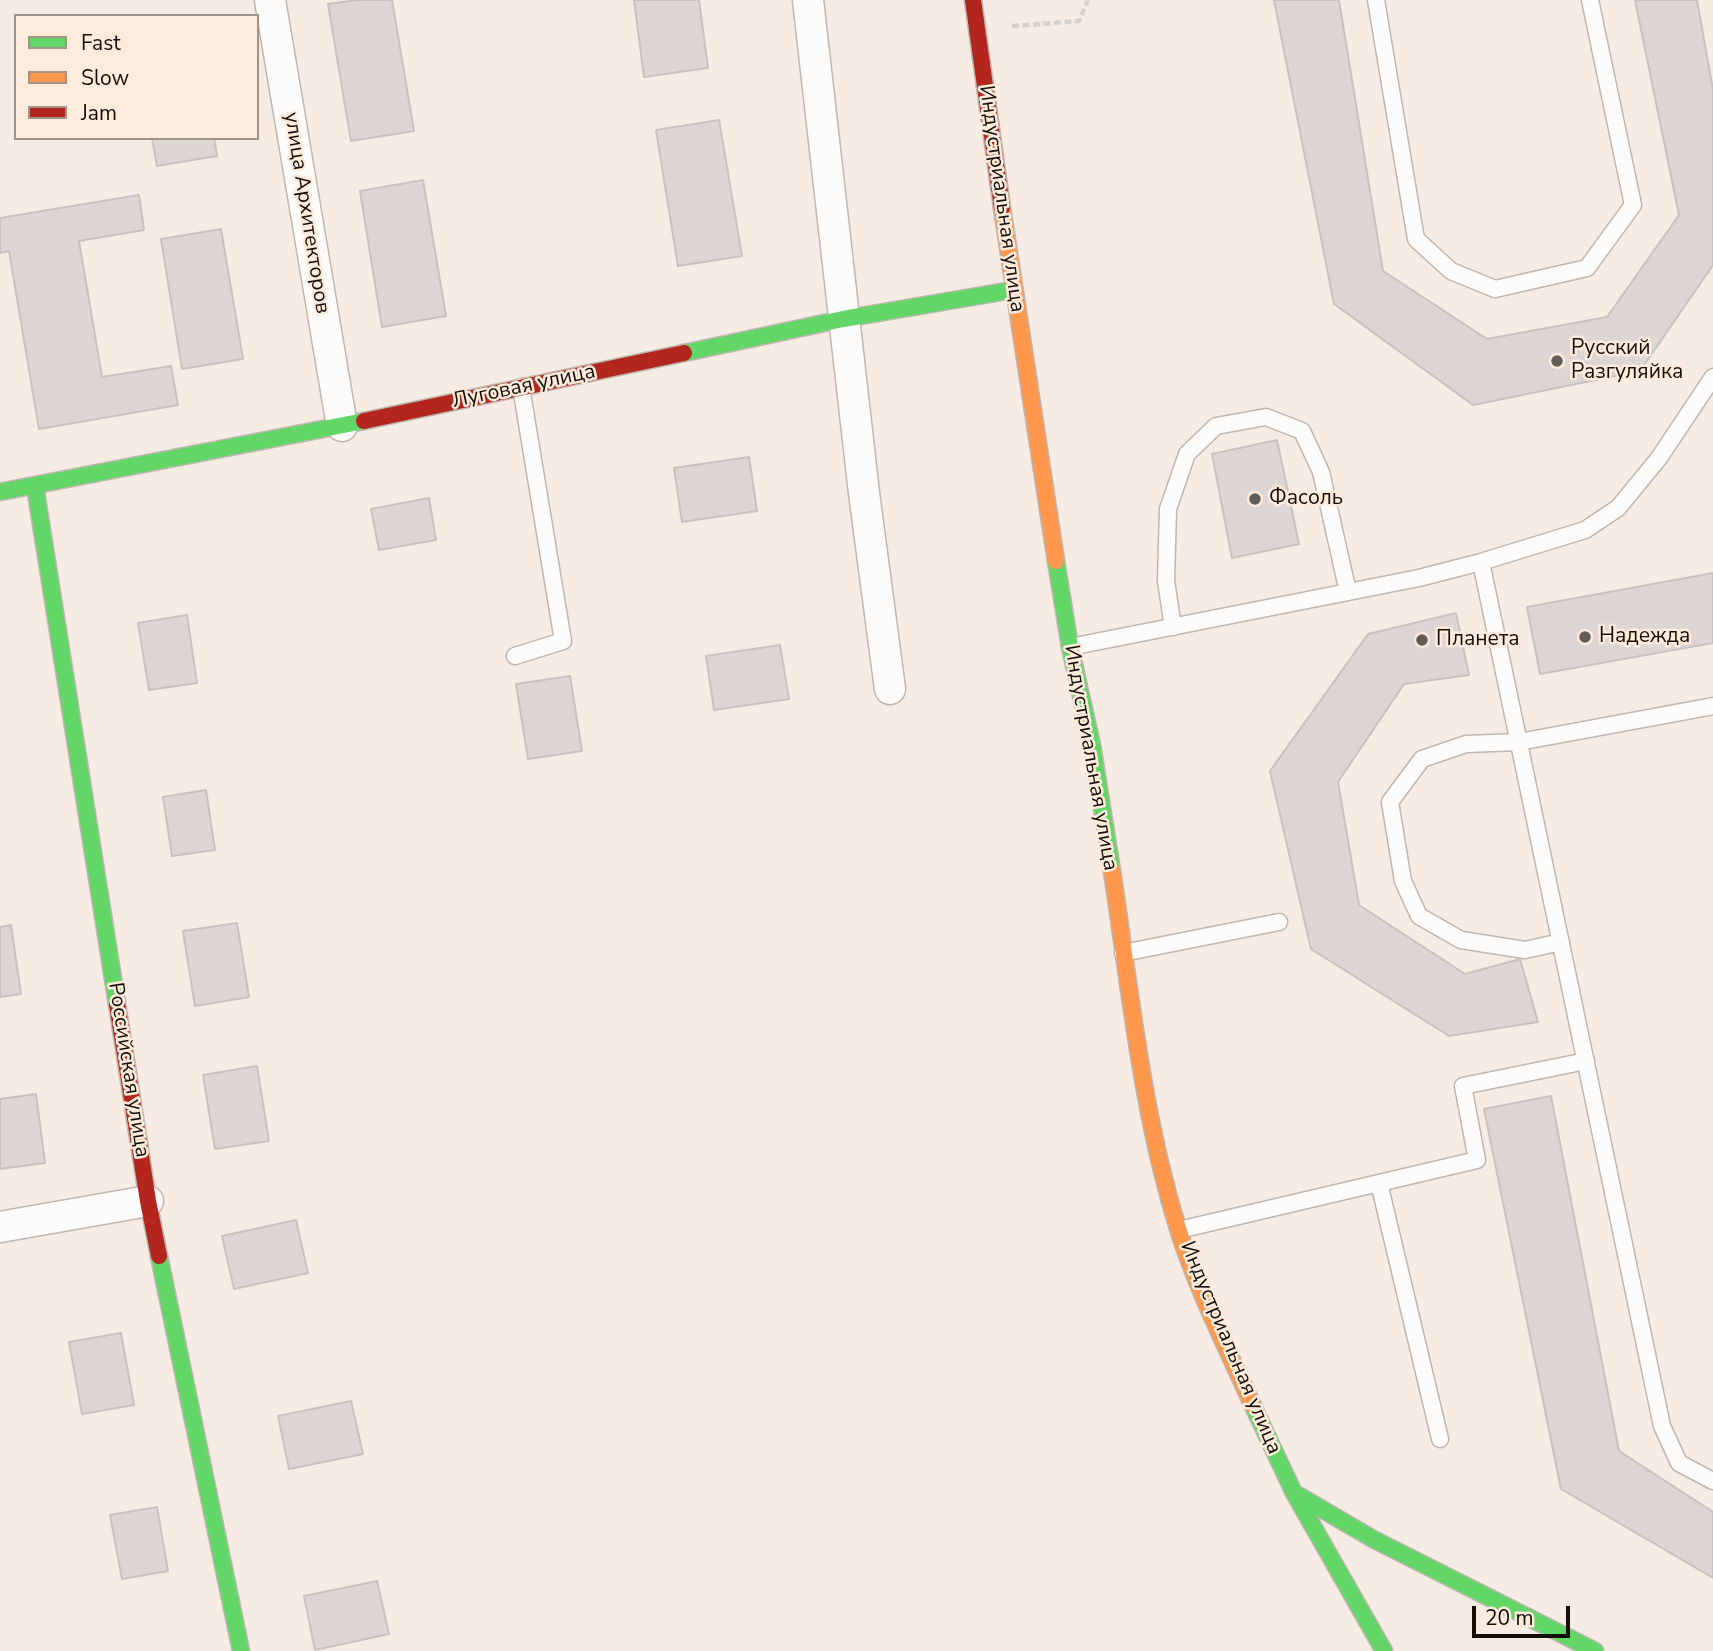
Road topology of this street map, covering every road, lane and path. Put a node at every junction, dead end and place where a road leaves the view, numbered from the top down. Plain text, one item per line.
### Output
1 (270, 0) edge
2 (808, 0) edge
3 (973, 0) edge
4 (1088, 0) edge
5 (1376, 0) edge
6 (1590, 0) edge
7 (977, 29) junction
8 (1013, 290) junction
9 (843, 319) junction
10 (1713, 377) edge
11 (521, 387) junction
12 (342, 426) junction
13 (35, 486) junction
14 (0, 492) edge
15 (1481, 562) junction
16 (1348, 592) junction
17 (1173, 627) junction
18 (1070, 647) junction
19 (515, 656) dead end
20 (890, 689) dead end
21 (1713, 706) edge
22 (1519, 742) junction
23 (1279, 922) dead end
24 (1561, 942) junction
25 (1123, 953) junction
26 (1586, 1061) junction
27 (1379, 1183) junction
28 (148, 1201) junction
29 (0, 1227) edge
30 (1179, 1230) junction
31 (1440, 1438) dead end
32 (1713, 1481) edge
33 (1294, 1493) junction
34 (241, 1651) edge
35 (1384, 1651) edge
36 (1595, 1651) edge

1 - 12 street, улица Архитекторов
2 - 9 street
3 - 7 street, Индустриальная улица
4 - 7 path
5 - 6 lane
7 - 8 street, Индустриальная улица
8 - 9 street, Луговая улица
8 - 18 street, Индустриальная улица
9 - 11 street, Луговая улица
9 - 20 street
10 - 15 lane
11 - 12 street, Луговая улица
11 - 19 lane
12 - 13 street, Луговая улица
13 - 14 street, Луговая улица
13 - 28 street, Российская улица
15 - 16 lane
15 - 22 lane
16 - 17 lane
16 - 17 lane
17 - 18 lane
18 - 25 street, Индустриальная улица
21 - 22 lane
22 - 24 lane
22 - 24 lane
23 - 25 lane
24 - 26 lane
25 - 30 street, Индустриальная улица
26 - 27 lane
26 - 32 lane
27 - 30 lane
27 - 31 lane
28 - 29 street
28 - 34 street, Российская улица
30 - 33 street, Индустриальная улица
33 - 35 street, Индустриальная улица
33 - 36 street

